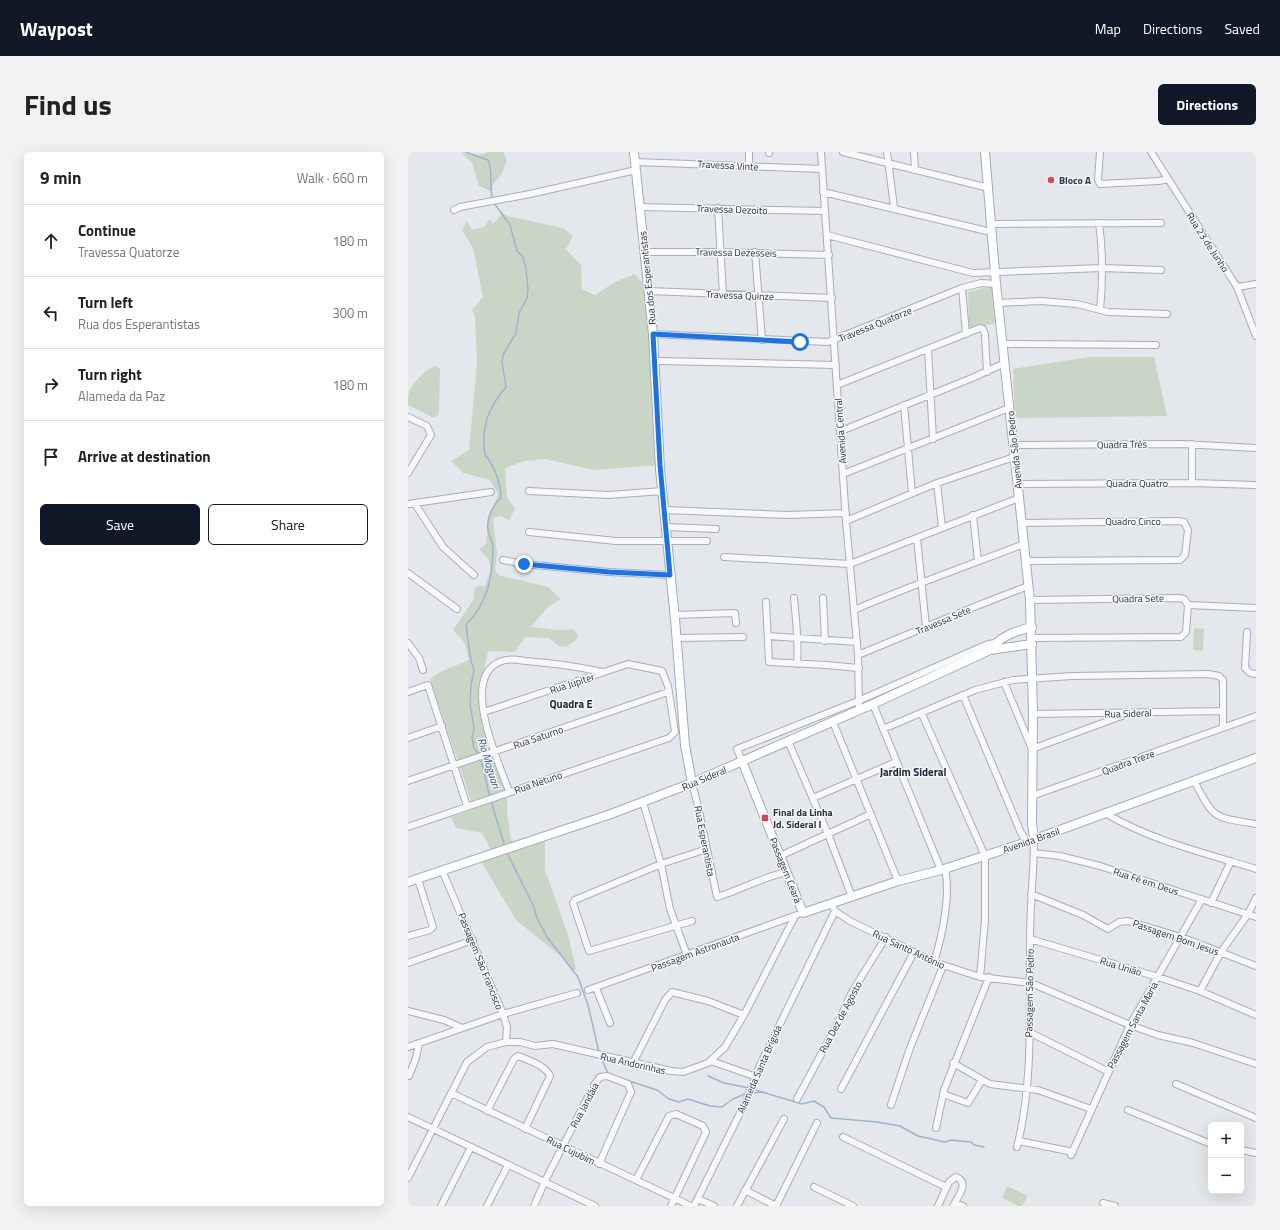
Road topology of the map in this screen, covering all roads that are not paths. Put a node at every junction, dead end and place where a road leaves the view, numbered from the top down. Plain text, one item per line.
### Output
1 (634, 152) edge
2 (749, 152) edge
3 (821, 152) edge
4 (843, 152) edge
5 (887, 152) edge
6 (914, 152) edge
7 (985, 152) edge
8 (989, 152) edge
9 (1100, 152) edge
10 (1151, 152) edge
11 (888, 163) junction
12 (636, 166) junction
13 (749, 166) junction
14 (822, 169) junction
15 (915, 170) junction
16 (1168, 179) junction
17 (989, 188) junction
18 (823, 192) junction
19 (640, 207) junction
20 (894, 207) junction
21 (718, 208) junction
22 (454, 210) dead end
23 (824, 211) junction
24 (1099, 223) junction
25 (1161, 223) dead end
26 (991, 228) junction
27 (827, 235) junction
28 (644, 252) junction
29 (721, 252) junction
30 (755, 252) junction
31 (829, 255) junction
32 (1102, 268) junction
33 (1161, 270) dead end
34 (995, 272) junction
35 (972, 273) junction
36 (996, 284) junction
37 (1256, 284) edge
38 (973, 285) junction
39 (1237, 287) junction
40 (962, 288) junction
41 (649, 291) junction
42 (723, 295) junction
43 (759, 296) junction
44 (832, 298) junction
45 (998, 303) junction
46 (1100, 310) junction
47 (1167, 314) dead end
48 (1254, 325) edge
49 (653, 334) junction
50 (966, 334) junction
51 (1256, 336) edge
52 (762, 340) junction
53 (835, 340) junction
54 (1002, 344) junction
55 (1156, 345) dead end
56 (928, 349) junction
57 (659, 361) dead end
58 (1005, 363) junction
59 (836, 365) junction
60 (987, 372) junction
61 (837, 385) junction
62 (930, 394) junction
63 (904, 405) junction
64 (1009, 408) junction
65 (408, 417) edge
66 (841, 431) junction
67 (933, 439) junction
68 (1192, 444) junction
69 (1013, 445) junction
70 (1256, 448) edge
71 (909, 449) junction
72 (1014, 457) junction
73 (408, 472) edge
74 (843, 474) junction
75 (937, 483) junction
76 (1192, 483) junction
77 (1017, 484) junction
78 (1256, 485) edge
79 (663, 491) junction
80 (491, 492) dead end
81 (529, 492) dead end
82 (912, 493) junction
83 (1019, 498) junction
84 (411, 504) edge
85 (665, 510) junction
86 (846, 513) junction
87 (973, 515) junction
88 (846, 521) junction
89 (1021, 523) junction
90 (666, 527) junction
91 (942, 527) junction
92 (716, 529) dead end
93 (529, 532) dead end
94 (917, 538) junction
95 (707, 541) dead end
96 (667, 542) junction
97 (1024, 544) junction
98 (724, 557) dead end
99 (503, 560) dead end
100 (978, 561) junction
101 (1026, 561) junction
102 (850, 564) junction
103 (408, 573) edge
104 (474, 575) dead end
105 (670, 575) junction
106 (922, 581) junction
107 (1028, 586) junction
108 (794, 598) dead end
109 (823, 598) dead end
110 (1030, 600) junction
111 (766, 602) dead end
112 (1188, 605) junction
113 (1256, 608) edge
114 (457, 609) dead end
115 (854, 610) junction
116 (675, 615) junction
117 (736, 623) dead end
118 (926, 627) junction
119 (1032, 627) junction
120 (1247, 632) dead end
121 (768, 636) junction
122 (743, 637) dead end
123 (677, 638) junction
124 (796, 638) junction
125 (825, 641) junction
126 (1032, 641) junction
127 (857, 642) junction
128 (408, 643) edge
129 (992, 646) junction
130 (858, 655) junction
131 (797, 664) junction
132 (680, 667) joint
133 (859, 668) junction
134 (423, 670) dead end
135 (603, 672) junction
136 (1256, 674) edge
137 (1032, 678) junction
138 (1004, 682) junction
139 (408, 692) edge
140 (668, 692) junction
141 (963, 695) junction
142 (873, 704) junction
143 (859, 706) junction
144 (1223, 711) junction
145 (484, 712) junction
146 (1134, 712) junction
147 (922, 714) junction
148 (1033, 714) junction
149 (1256, 716) edge
150 (833, 722) junction
151 (442, 726) junction
152 (1223, 727) junction
153 (883, 729) junction
154 (408, 738) edge
155 (788, 741) junction
156 (1032, 749) junction
157 (495, 752) junction
158 (1256, 758) edge
159 (742, 761) junction
160 (896, 762) junction
161 (454, 766) junction
162 (857, 779) junction
163 (408, 781) edge
164 (1194, 781) junction
165 (692, 783) junction
166 (509, 792) junction
167 (1032, 796) junction
168 (813, 798) junction
169 (642, 802) junction
170 (467, 806) junction
171 (1105, 813) junction
172 (871, 814) junction
173 (1256, 824) edge
174 (408, 827) edge
175 (828, 834) junction
176 (1030, 840) junction
177 (706, 849) junction
178 (1034, 853) junction
179 (780, 856) junction
180 (985, 856) junction
181 (1231, 861) junction
182 (661, 864) junction
183 (1256, 869) edge
184 (442, 870) junction
185 (943, 870) junction
186 (787, 872) junction
187 (418, 879) junction
188 (898, 881) junction
189 (408, 882) edge
190 (1031, 894) junction
191 (852, 897) junction
192 (1256, 898) edge
193 (1202, 899) junction
194 (1211, 903) junction
195 (833, 907) junction
196 (799, 914) junction
197 (1248, 914) junction
198 (1256, 917) edge
199 (692, 921) dead end
200 (676, 925) junction
201 (408, 936) edge
202 (886, 937) junction
203 (1181, 937) junction
204 (1030, 938) junction
205 (473, 940) junction
206 (914, 952) junction
207 (1221, 952) junction
208 (687, 955) junction
209 (934, 962) junction
210 (408, 963) edge
211 (943, 966) junction
212 (1256, 966) edge
213 (980, 977) junction
214 (989, 977) junction
215 (1158, 977) junction
216 (1031, 983) junction
217 (596, 988) junction
218 (588, 990) dead end
219 (1200, 991) junction
220 (577, 993) dead end
221 (408, 1011) edge
222 (503, 1014) junction
223 (744, 1015) junction
224 (1256, 1015) edge
225 (610, 1023) dead end
226 (1130, 1025) junction
227 (462, 1028) junction
228 (1029, 1032) junction
229 (506, 1042) junction
230 (419, 1043) junction
231 (408, 1046) edge
232 (711, 1061) junction
233 (633, 1063) junction
234 (953, 1063) junction
235 (1256, 1064) edge
236 (1107, 1072) junction
237 (751, 1075) dead end
238 (408, 1076) edge
239 (982, 1080) junction
240 (1176, 1084) dead end
241 (1026, 1088) junction
242 (841, 1089) dead end
243 (451, 1093) junction
244 (943, 1094) junction
245 (797, 1098) dead end
246 (891, 1105) dead end
247 (1090, 1109) junction
248 (1128, 1110) dead end
249 (487, 1111) junction
250 (408, 1117) edge
251 (1256, 1117) edge
252 (784, 1119) dead end
253 (817, 1123) dead end
254 (936, 1128) dead end
255 (433, 1129) junction
256 (525, 1129) junction
257 (843, 1138) dead end
258 (1208, 1143) edge
259 (562, 1146) junction
260 (471, 1147) junction
261 (1244, 1151) edge
262 (1072, 1153) joint
263 (1256, 1154) edge
264 (599, 1164) junction
265 (508, 1165) junction
266 (408, 1178) edge
267 (636, 1180) junction
268 (544, 1181) junction
269 (814, 1187) dead end
270 (946, 1187) junction
271 (745, 1190) junction
272 (674, 1198) junction
273 (698, 1199) junction
274 (582, 1200) junction
275 (1103, 1204) dead end
276 (954, 1205) edge
277 (442, 1206) edge
278 (487, 1206) edge
279 (534, 1206) edge
280 (579, 1206) edge
281 (595, 1206) edge
282 (671, 1206) edge
283 (691, 1206) edge
284 (694, 1206) edge
285 (714, 1206) edge
286 (737, 1206) edge
287 (776, 1206) edge
288 (853, 1206) edge
289 (938, 1206) edge
290 (963, 1206) edge
291 (1115, 1206) edge

1 - 12 main road, Rua dos Esperantistas
2 - 13 street
3 - 14 street, Avenida Central
4 - 11 street
5 - 11 street
6 - 15 street
7 - 8 street
7 - 17 main road, Avenida São Pedro
9 - 16 street
10 - 16 street, Rua 23 de Junho
11 - 15 street
11 - 20 street
12 - 13 street, Travessa Vinte
12 - 19 main road, Rua dos Esperantistas
12 - 22 street, Travessa Vinte
13 - 14 street, Travessa Vinte
14 - 18 street, Avenida Central
15 - 17 street
16 - 39 street, Rua 23 de Junho
17 - 26 main road, Avenida São Pedro
18 - 20 street
18 - 23 street, Avenida Central
19 - 21 street, Travessa Dezoito
19 - 28 main road, Rua dos Esperantistas
20 - 26 street
21 - 23 street, Travessa Dezoito
21 - 29 street
23 - 27 street, Avenida Central
24 - 25 street
24 - 26 street
24 - 32 street
26 - 34 main road, Avenida São Pedro
27 - 31 street, Avenida Central
27 - 35 street
28 - 29 street, Travessa Dezesseis
28 - 41 main road, Rua dos Esperantistas
29 - 30 street, Travessa Dezesseis
29 - 42 street
30 - 31 street, Travessa Dezesseis
30 - 43 street
31 - 44 street, Avenida Central
32 - 33 street
32 - 34 street
32 - 46 street
34 - 35 street
34 - 36 main road, Avenida São Pedro
35 - 38 street
36 - 38 street, Travessa Quatorze
36 - 45 main road, Avenida São Pedro
37 - 39 street
38 - 40 street, Travessa Quatorze
39 - 48 street, Rua 23 de Junho
40 - 50 street
40 - 53 street, Travessa Quatorze
41 - 42 street, Travessa Quinze
41 - 49 main road, Rua dos Esperantistas
42 - 43 street, Travessa Quinze
43 - 44 street, Travessa Quinze
43 - 52 street
44 - 53 street, Avenida Central
45 - 46 street
45 - 54 main road, Avenida São Pedro
46 - 47 street
48 - 51 street, Rua 23 de Junho
49 - 52 street, Travessa Quatorze
49 - 79 main road, Rua dos Esperantistas
50 - 56 street
50 - 60 street
52 - 53 street, Travessa Quatorze
53 - 59 street, Avenida Central
54 - 55 street
54 - 58 main road, Avenida São Pedro
56 - 61 street
56 - 62 street
57 - 59 street
58 - 60 street
58 - 64 main road, Avenida São Pedro
59 - 61 street, Avenida Central
60 - 62 street
61 - 66 street, Avenida Central
62 - 63 street
62 - 67 street
63 - 66 street
63 - 71 street
64 - 67 street
64 - 69 main road, Avenida São Pedro
65 - 73 street
66 - 74 street, Avenida Central
67 - 71 street
68 - 69 street, Quadra Três
68 - 70 street, Quadra Três
68 - 76 street
69 - 72 main road, Avenida São Pedro
71 - 74 street
71 - 82 street
72 - 75 street
72 - 77 main road, Avenida São Pedro
74 - 86 street, Avenida Central
75 - 82 street
75 - 91 street
76 - 77 street, Quadra Quatro
76 - 78 street, Quadra Quatro
77 - 83 main road, Avenida São Pedro
79 - 81 street
79 - 85 main road, Rua dos Esperantistas
80 - 84 street
82 - 88 street
83 - 87 street
83 - 89 main road, Avenida São Pedro
84 - 104 street
85 - 86 street
85 - 90 main road, Rua dos Esperantistas
86 - 88 street, Avenida Central
87 - 91 street
87 - 100 street
88 - 102 street, Avenida Central
89 - 97 main road, Avenida São Pedro
89 - 101 street, Quadro Cinco
90 - 92 street
90 - 96 main road, Rua dos Esperantistas
91 - 94 street
93 - 96 street
94 - 102 street
94 - 106 street
95 - 96 street
96 - 105 main road, Rua dos Esperantistas
97 - 100 street
97 - 101 main road, Avenida São Pedro
98 - 102 street
99 - 105 street
100 - 106 street
101 - 107 main road, Avenida São Pedro
102 - 115 street, Avenida Central
103 - 114 street
105 - 116 main road, Rua dos Esperantistas
106 - 115 street
106 - 118 street
107 - 110 main road, Avenida São Pedro
107 - 118 street, Travessa Sete
108 - 124 street
109 - 125 street
110 - 112 street, Quadra Sete
110 - 119 main road, Avenida São Pedro
111 - 121 street
112 - 113 street, Quadra Sete
112 - 126 street
115 - 127 street, Avenida Central
116 - 117 street
116 - 123 main road, Rua dos Esperantistas
118 - 130 street, Travessa Sete
119 - 126 main road, Avenida São Pedro
119 - 129 main road, Rua Sideral
120 - 136 street
121 - 124 street
121 - 131 street
122 - 123 street
123 - 132 main road, Rua dos Esperantistas
124 - 125 street
124 - 131 street
125 - 127 street
126 - 129 main road, Rua Sideral
126 - 137 main road, Avenida São Pedro
127 - 130 street, Avenida Central
128 - 134 street
129 - 142 main road, Rua Sideral
129 - 143 street
130 - 133 street, Avenida Central
131 - 133 street
132 - 165 main road, Rua Esperantista
133 - 143 street, Avenida Central
135 - 140 street, Rua Júpiter
135 - 145 street, Rua Júpiter
135 - 145 street
137 - 138 street
137 - 144 street
137 - 148 main road, Avenida São Pedro
138 - 141 street
138 - 156 street, Avenida São Pedro
139 - 151 street
140 - 157 street, Rua Saturno
140 - 166 street, Rua Netuno
141 - 147 street
141 - 176 street
142 - 143 main road, Rua Sideral
142 - 153 street
143 - 150 main road, Rua Sideral
143 - 159 street
144 - 146 street, Rua Sideral
144 - 152 street
145 - 157 street
146 - 148 street, Rua Sideral
146 - 156 street
147 - 153 street
147 - 180 street
148 - 156 main road, Avenida São Pedro
149 - 152 street, Quadra Treze
150 - 155 main road, Rua Sideral
150 - 162 street
151 - 154 street
151 - 161 street
152 - 167 street, Quadra Treze
153 - 160 street
155 - 159 main road, Rua Sideral
155 - 168 street
156 - 167 main road, Avenida São Pedro
157 - 161 street, Rua Saturno
157 - 166 street
158 - 164 main road, Avenida Brasil
159 - 165 main road, Rua Sideral
159 - 179 main road, Passagem Ceará
160 - 162 street
160 - 185 street
161 - 163 street, Rua Saturno
161 - 170 street
162 - 168 street
162 - 172 street
164 - 171 main road, Avenida Brasil
164 - 173 street
165 - 169 main road, Rua Sideral
165 - 177 street, Rua Esperantista
166 - 170 street, Rua Netuno
167 - 176 main road, Avenida São Pedro
168 - 175 street
169 - 182 street
169 - 184 main road, Rua Sideral
170 - 174 street, Rua Netuno
171 - 176 main road, Avenida Brasil
171 - 181 street
172 - 175 street
172 - 188 street
175 - 179 street
175 - 191 street
176 - 178 street, Passagem São Pedro
176 - 180 main road, Avenida Brasil
177 - 182 street
177 - 186 street, Rua Esperantista
178 - 190 street, Passagem São Pedro
178 - 193 street, Rua Fé em Deus
179 - 186 main road, Passagem Ceará
180 - 185 main road, Avenida Brasil
180 - 213 street
181 - 183 street
181 - 194 street
182 - 200 street
182 - 200 street
184 - 187 main road, Rua Sideral
184 - 205 street, Passagem São Francisco
185 - 188 main road, Avenida Brasil
185 - 209 street
186 - 196 main road, Passagem Ceará
187 - 189 main road, Rua Sideral
187 - 201 street
188 - 191 main road, Avenida Brasil
190 - 203 street, Passagem Bom Jesus
190 - 204 street, Passagem São Pedro
191 - 195 main road, Avenida Brasil
192 - 197 street
193 - 194 street, Rua Fé em Deus
193 - 203 street, Passagem Santa Maria
194 - 197 street, Rua Fé em Deus
195 - 196 main road, Avenida Brasil
195 - 202 street, Rua Santo Antônio
195 - 273 street, Alameda Santa Brígida
196 - 208 street, Passagem Astronauta
196 - 223 street, Rua Andorinhas
197 - 198 street, Rua Fé em Deus
197 - 207 street
199 - 200 street
200 - 208 street
202 - 206 street, Rua Santo Antônio
202 - 245 street, Rua Dez de Agosto
203 - 207 street, Passagem Bom Jesus
203 - 215 street, Passagem Santa Maria
204 - 215 street, Rua União
204 - 216 street, Passagem São Pedro
205 - 210 street
205 - 222 street, Passagem São Francisco
206 - 209 street, Rua Santo Antônio
206 - 242 street
207 - 212 street, Passagem Bom Jesus
207 - 219 street
208 - 217 street, Passagem Astronauta
209 - 211 street, Rua Santo Antônio
211 - 213 street, Rua Santo Antônio
211 - 246 street
213 - 214 street, Rua Santo Antônio
214 - 216 street, Rua Santo Antônio
214 - 234 street
215 - 219 street, Rua União
215 - 226 street, Passagem Santa Maria
216 - 226 street, Rua Santo Antônio
216 - 228 street, Passagem São Pedro
217 - 218 street, Passagem Astronauta
217 - 225 street
219 - 224 street, Rua União
220 - 222 street
221 - 227 street
222 - 227 street
222 - 229 street, Passagem São Francisco
223 - 232 street, Rua Andorinhas
223 - 233 street
226 - 235 street, Rua Santo Antônio
226 - 236 street, Passagem Santa Maria
227 - 230 street
228 - 236 street
228 - 241 street, Passagem São Pedro
229 - 233 street, Rua Andorinhas
229 - 243 street
230 - 231 street
230 - 238 street
232 - 233 street, Rua Andorinhas
232 - 237 street
234 - 239 street
234 - 244 street
236 - 247 street, Passagem Santa Maria
239 - 241 street
239 - 244 street
240 - 251 street
241 - 247 street
241 - 262 street, Passagem São Pedro
243 - 249 street, Rua Cujubim
243 - 255 street
244 - 254 street
247 - 262 street, Passagem Santa Maria
248 - 258 street
249 - 256 street, Rua Cujubim
249 - 256 street
250 - 255 street
252 - 271 street
253 - 287 street
255 - 260 street
255 - 266 street
256 - 259 street, Rua Cujubim
257 - 270 street
259 - 264 street, Rua Cujubim
259 - 264 street, Rua Jandáia
259 - 268 street, Rua Jandáia
260 - 265 street
260 - 277 street
261 - 263 street
264 - 267 street, Rua Cujubim
265 - 268 street
265 - 278 street
267 - 272 street, Rua Cujubim
267 - 272 street
268 - 274 street
268 - 279 street, Rua Jandáia
269 - 288 street
270 - 276 street
270 - 289 street
271 - 286 street
271 - 287 street
272 - 282 street
272 - 283 street, Rua Cujubim
273 - 284 street, Alameda Santa Brígida
273 - 285 street
274 - 280 street
274 - 281 street
275 - 291 street
276 - 290 street

